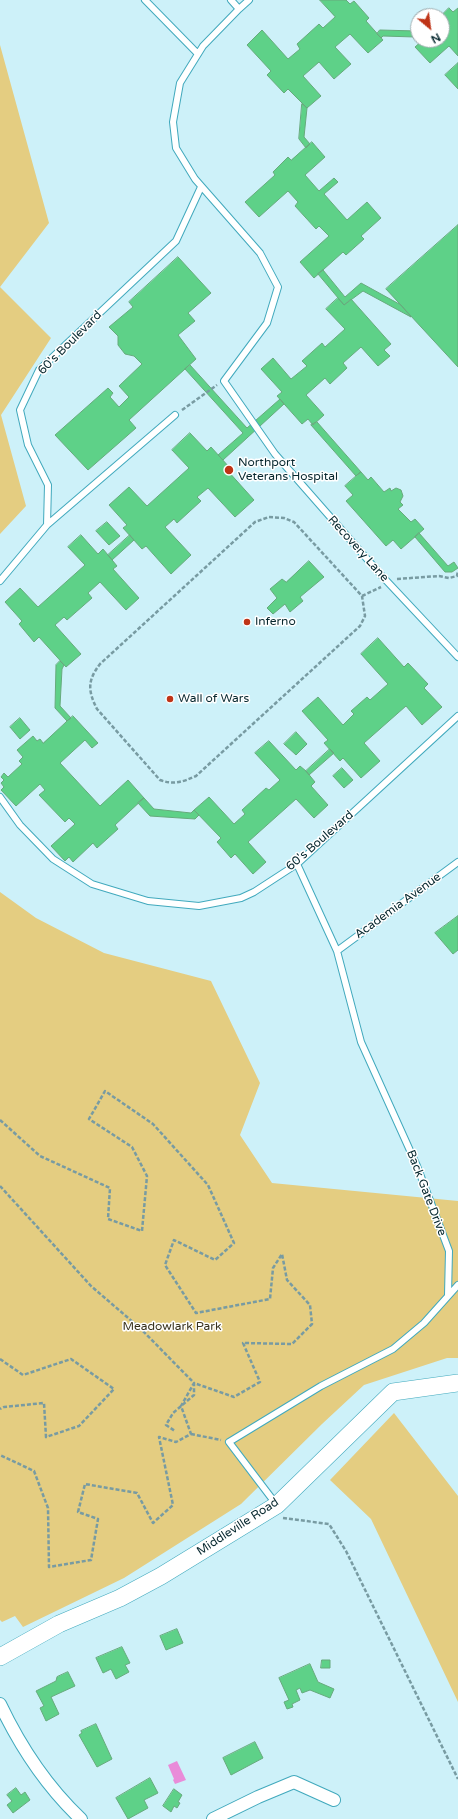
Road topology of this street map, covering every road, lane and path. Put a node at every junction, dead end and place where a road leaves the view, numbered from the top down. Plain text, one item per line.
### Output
1 (145, 0) edge
2 (231, 0) edge
3 (249, 0) edge
4 (239, 9) junction
5 (198, 54) junction
6 (201, 187) junction
7 (224, 380) junction
8 (175, 415) joint
9 (47, 525) junction
10 (458, 571) edge
11 (0, 581) edge
12 (389, 583) junction
13 (362, 596) junction
14 (458, 657) edge
15 (458, 716) edge
16 (0, 797) edge
17 (458, 862) edge
18 (297, 864) junction
19 (337, 950) junction
20 (0, 1120) edge
21 (0, 1186) edge
22 (458, 1285) edge
23 (448, 1295) junction
24 (0, 1359) edge
25 (194, 1383) junction
26 (458, 1383) edge
27 (181, 1406) junction
28 (0, 1409) edge
29 (175, 1432) dead end
30 (191, 1434) junction
31 (229, 1442) junction
32 (0, 1455) edge
33 (277, 1505) junction
34 (0, 1657) edge
35 (0, 1704) edge
36 (458, 1779) edge
37 (334, 1800) dead end
38 (81, 1819) edge
39 (213, 1819) edge

1 - 5 lane
2 - 4 lane
3 - 4 lane
4 - 5 lane
5 - 6 lane
6 - 7 lane
6 - 9 lane, 60's Boulevard
7 - 8 path
7 - 12 lane, Recovery Lane
8 - 9 lane
9 - 11 lane
10 - 12 path
12 - 13 path
12 - 14 lane, Recovery Lane
13 - 13 path
15 - 18 lane, 60's Boulevard
16 - 18 lane, 60's Boulevard
17 - 19 lane, Academia Avenue
18 - 19 lane, Back Gate Drive
19 - 23 lane, Back Gate Drive
20 - 25 path
21 - 25 path
22 - 23 lane
23 - 31 lane
24 - 28 path
25 - 27 path
25 - 27 path
26 - 33 street, Middleville Road
27 - 29 path
27 - 30 path
30 - 31 path
30 - 32 path
31 - 33 lane
33 - 34 street, Middleville Road
33 - 36 path
35 - 38 street
37 - 39 street

